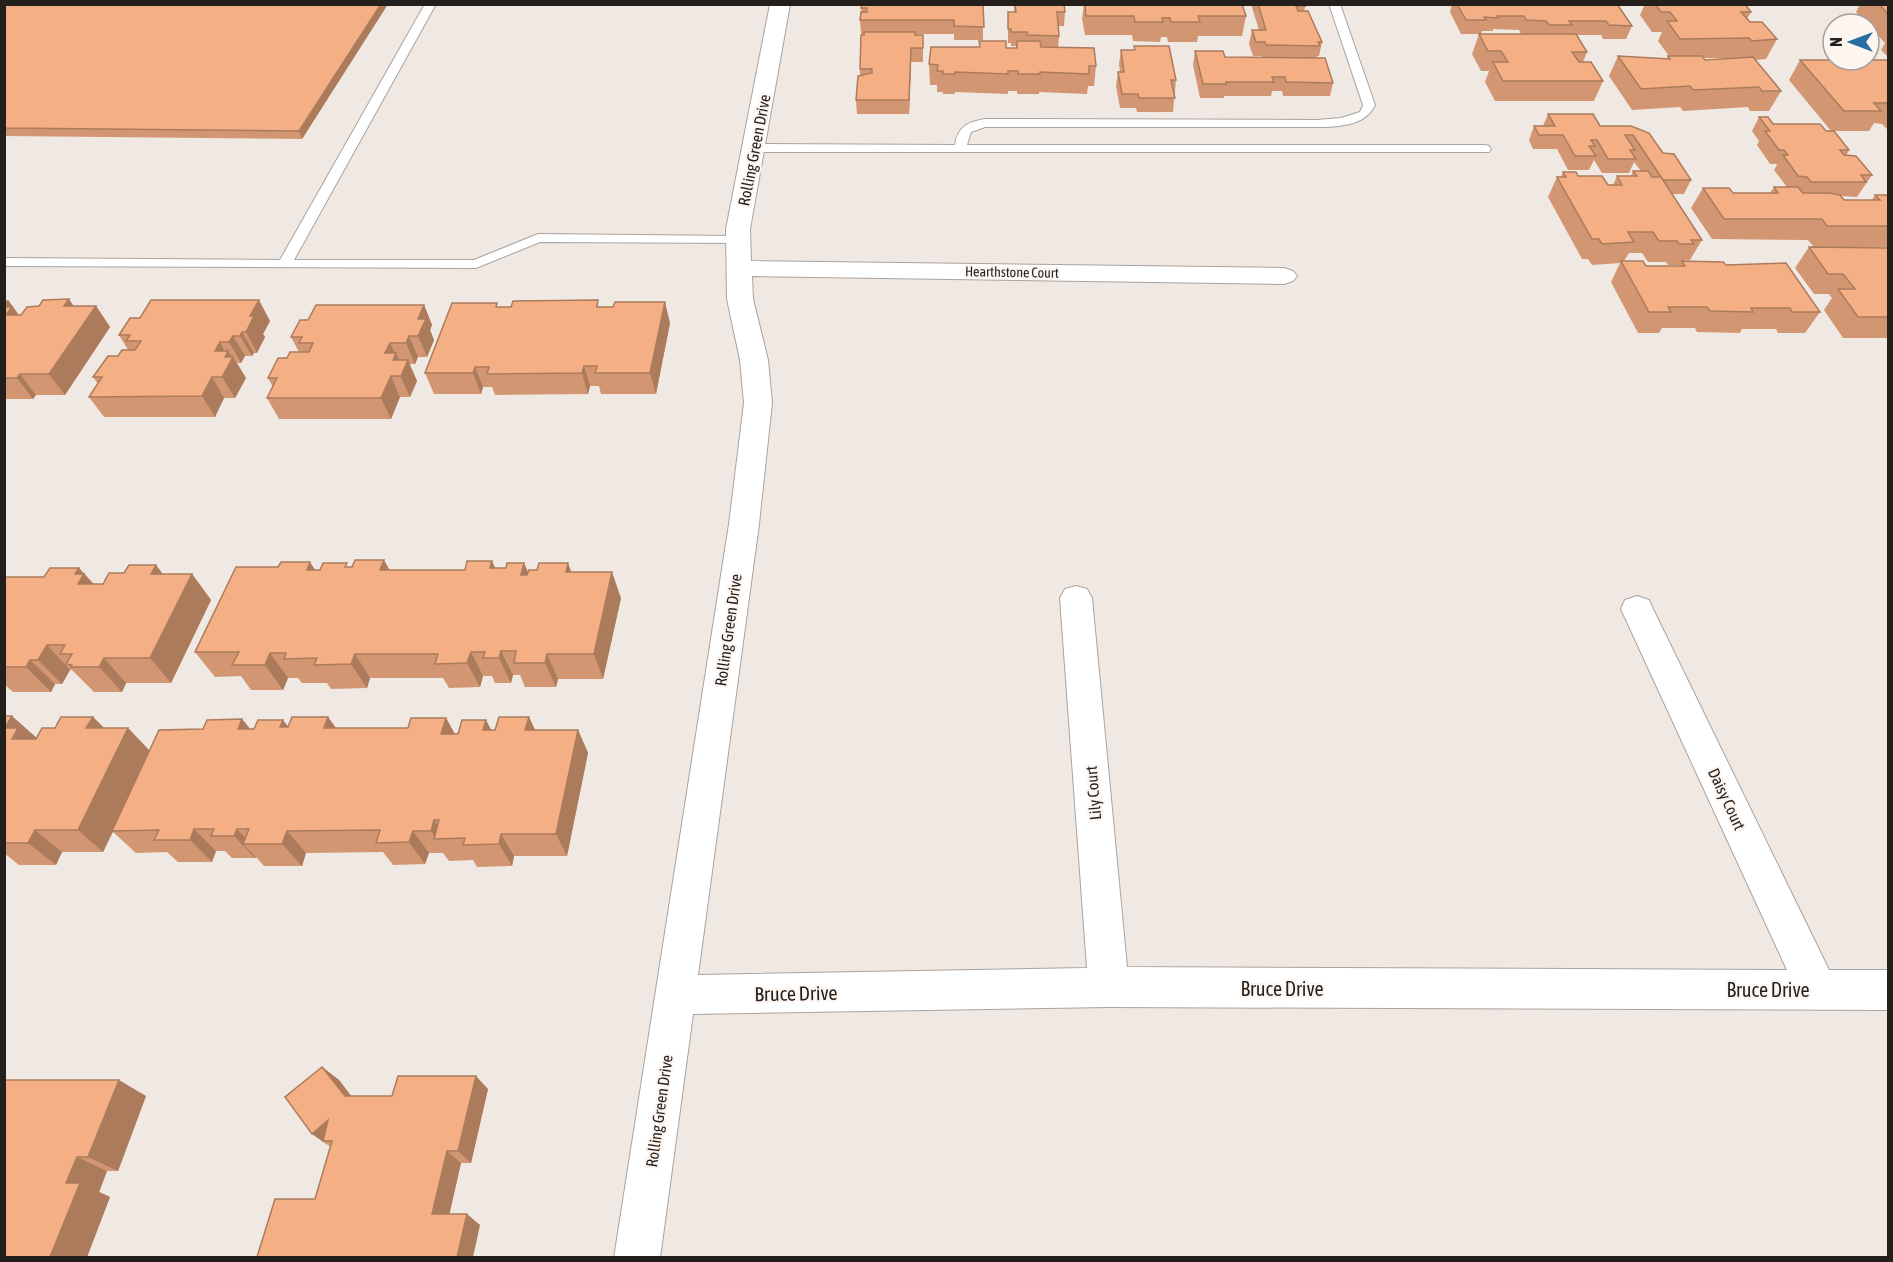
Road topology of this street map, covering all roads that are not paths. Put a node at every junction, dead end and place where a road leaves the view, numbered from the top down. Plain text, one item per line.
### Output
1 (431, 4) edge
2 (780, 4) edge
3 (1334, 4) edge
4 (754, 148) junction
5 (961, 148) junction
6 (1485, 148) dead end
7 (739, 254) junction
8 (4, 262) edge
9 (285, 264) junction
10 (1284, 276) dead end
11 (1076, 598) dead end
12 (1637, 609) dead end
13 (1109, 987) junction
14 (1817, 989) junction
15 (1888, 990) edge
16 (676, 995) junction
17 (637, 1257) edge

1 - 9 lane
2 - 4 street, Rolling Green Drive
3 - 5 lane
4 - 5 lane
4 - 7 street, Rolling Green Drive
5 - 6 lane
7 - 9 lane
7 - 10 street, Hearthstone Court
7 - 16 street, Rolling Green Drive
8 - 9 lane
11 - 13 street, Lily Court
12 - 14 street, Daisy Court
13 - 14 street, Bruce Drive
13 - 16 street, Bruce Drive
14 - 15 street, Bruce Drive
16 - 17 street, Rolling Green Drive

